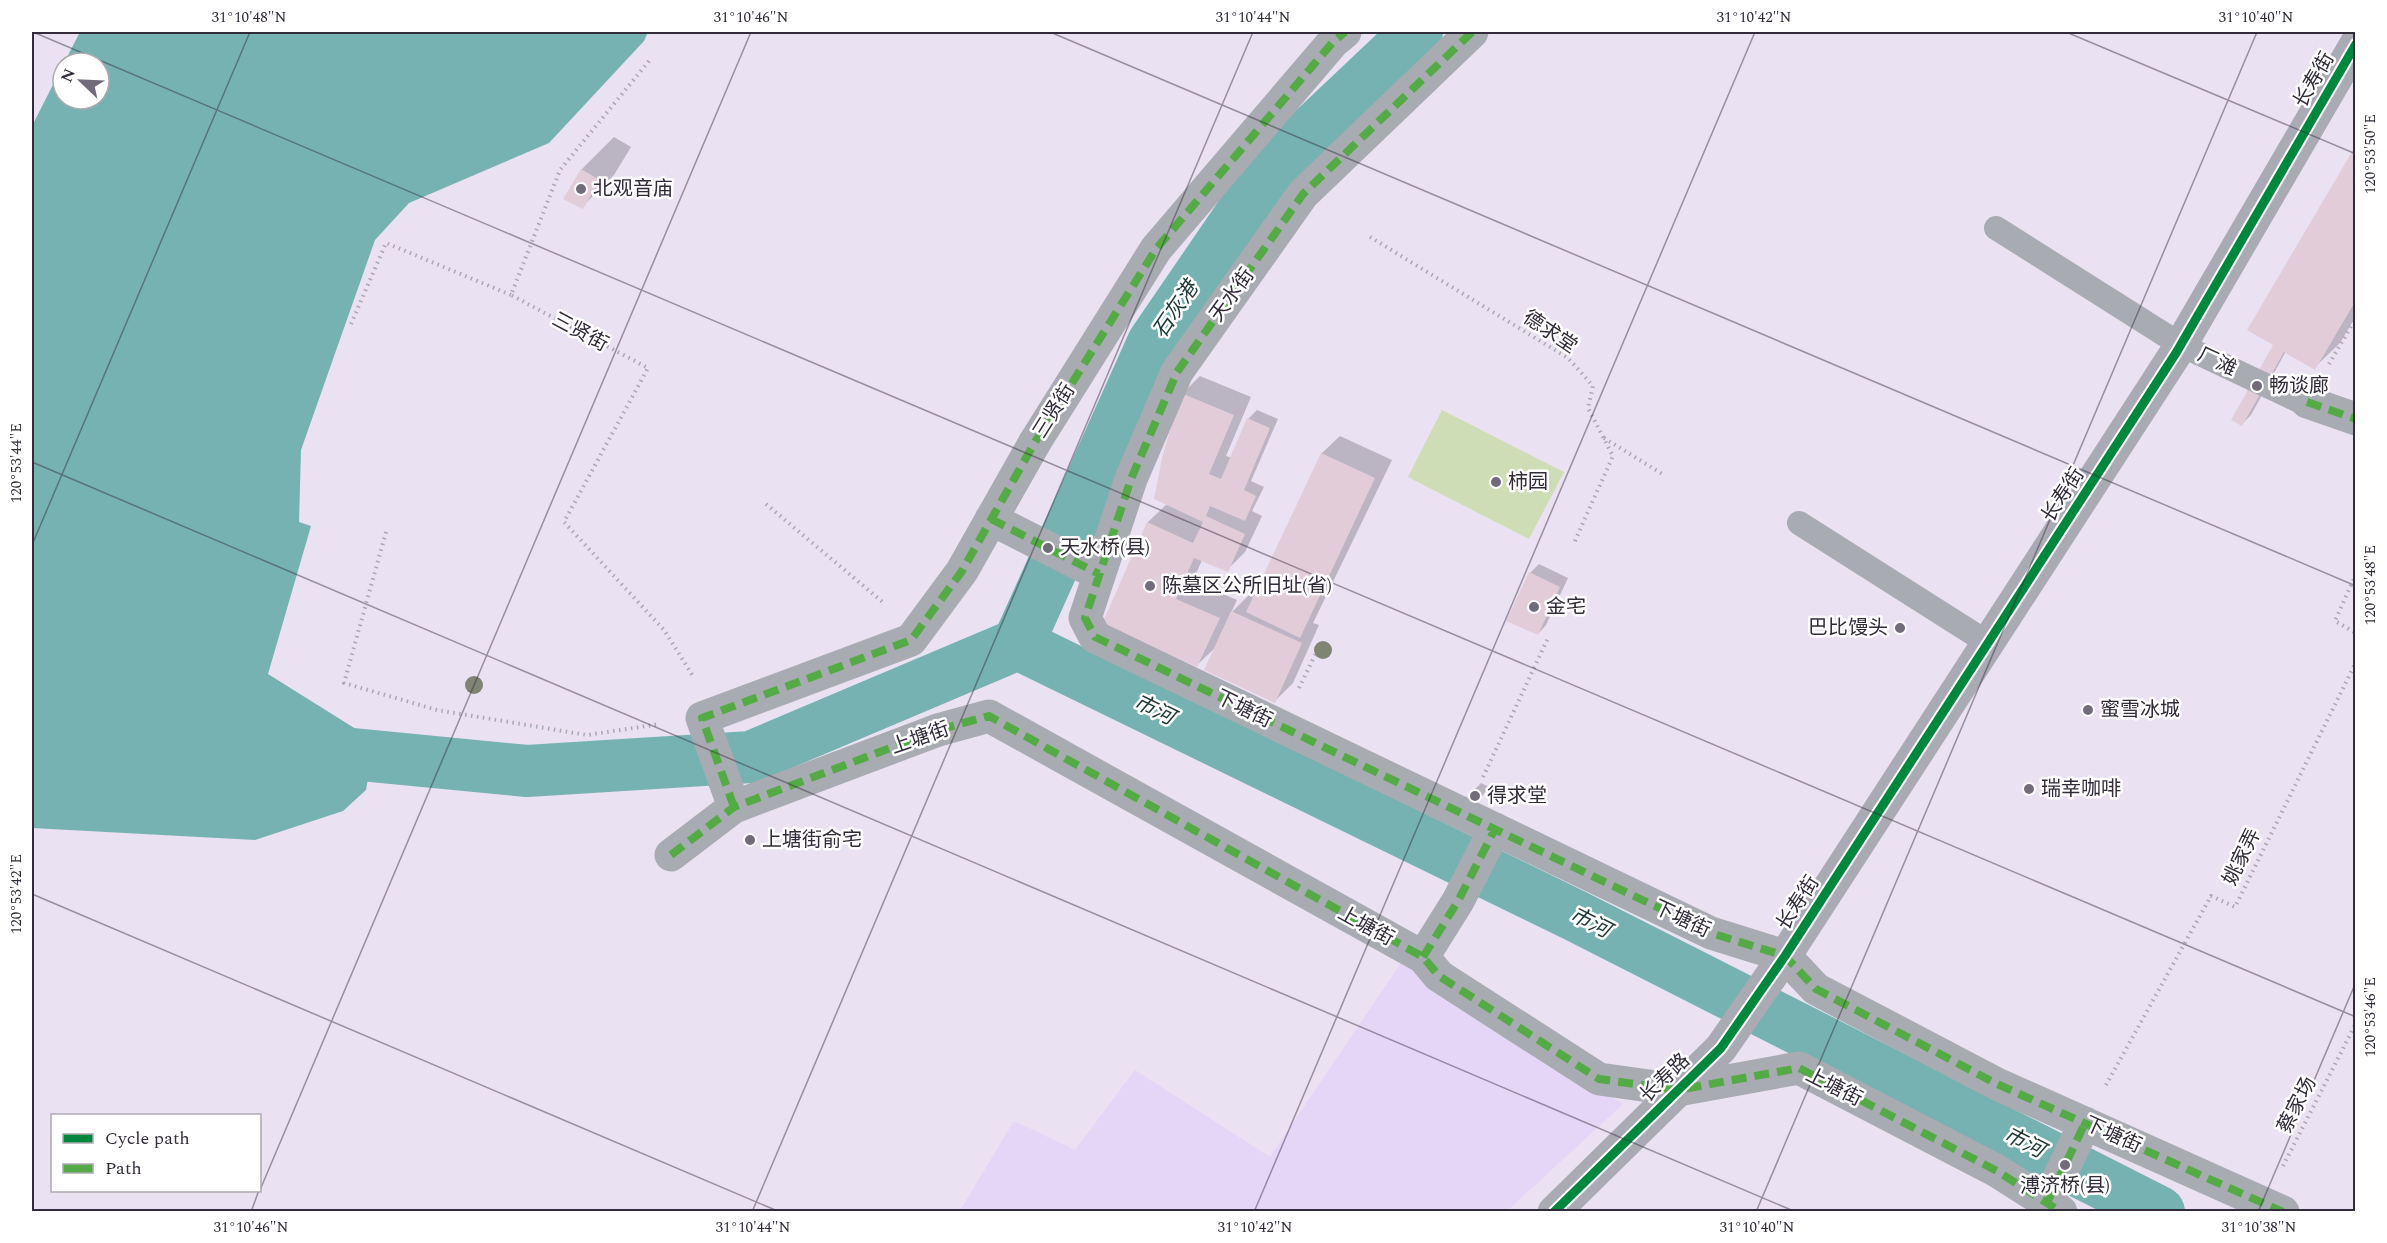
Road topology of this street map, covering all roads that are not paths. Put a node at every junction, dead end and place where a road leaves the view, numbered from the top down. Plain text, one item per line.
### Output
1 (1345, 32) edge
2 (1472, 32) edge
3 (2355, 44) edge
4 (1996, 228) dead end
5 (2181, 345) junction
6 (2307, 402) junction
7 (2355, 409) edge
8 (2355, 419) edge
9 (991, 519) junction
10 (1799, 523) dead end
11 (1085, 567) junction
12 (1085, 618) joint
13 (1988, 643) junction
14 (730, 796) junction
15 (1489, 839) junction
16 (671, 855) dead end
17 (1785, 956) junction
18 (1423, 957) junction
19 (1678, 1090) junction
20 (2080, 1135) junction
21 (2054, 1201) edge
22 (2274, 1206) edge
23 (1554, 1212) edge

1 - 9 street, 三贤街
2 - 11 street, 天水街
3 - 5 street, 长寿街
4 - 5 lane, 厂滩
5 - 6 lane, 厂滩
5 - 13 street, 长寿街
6 - 7 lane, 厂滩
6 - 8 street
9 - 11 street
9 - 14 street, 三贤街
10 - 13 lane
11 - 12 street, 天水街
12 - 15 street, 下塘街
13 - 17 street, 长寿街
14 - 16 street, 上塘街
14 - 18 street, 上塘街
15 - 17 street, 下塘街
15 - 18 street
17 - 19 street, 长寿路
17 - 20 street, 下塘街
18 - 19 street, 上塘街
19 - 21 street, 上塘街
19 - 23 street, 长寿路
20 - 21 street
20 - 22 street, 下塘街

